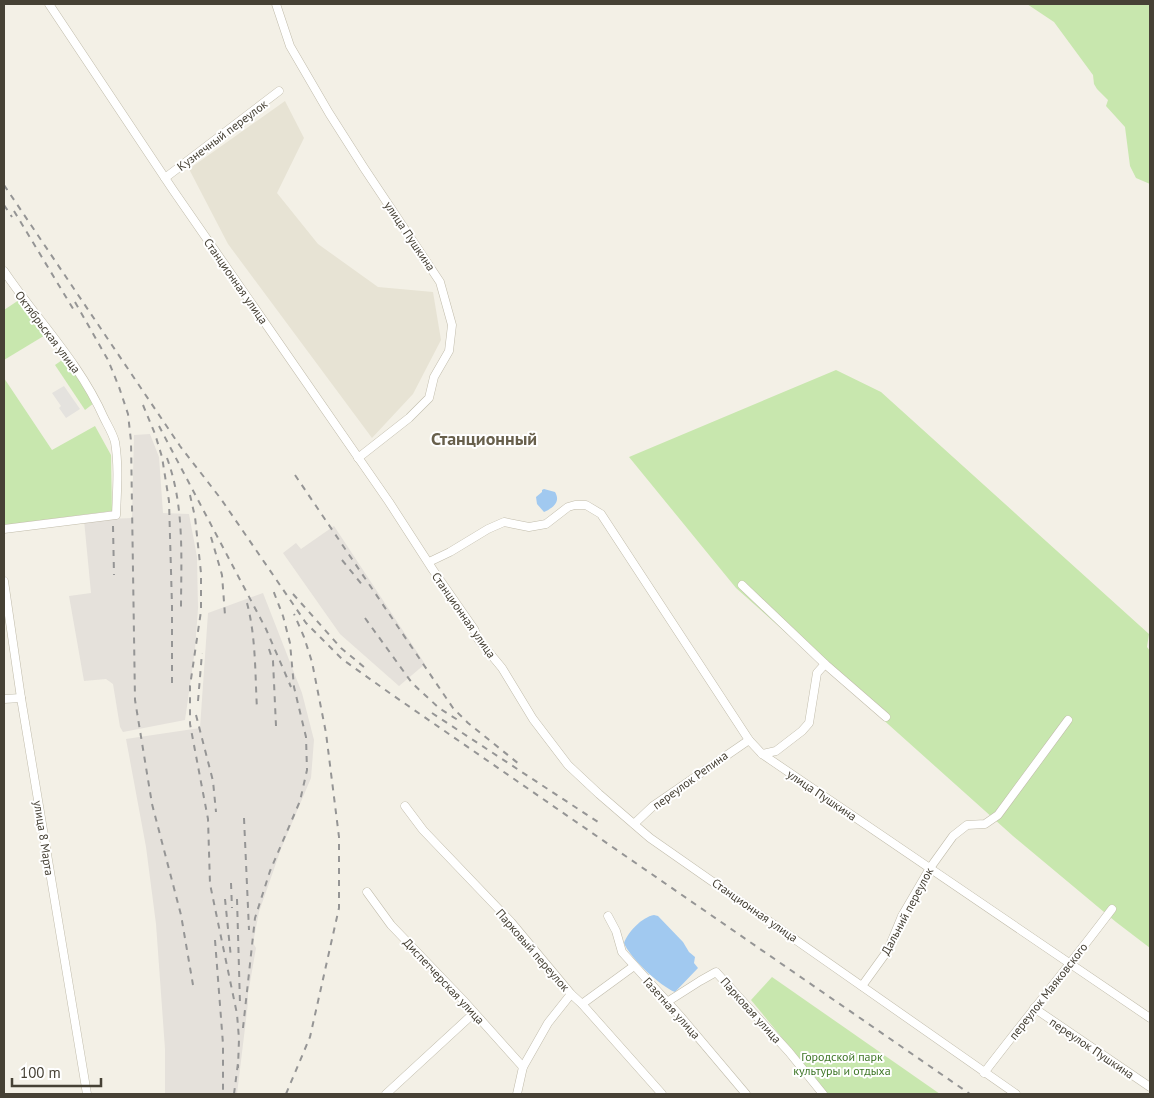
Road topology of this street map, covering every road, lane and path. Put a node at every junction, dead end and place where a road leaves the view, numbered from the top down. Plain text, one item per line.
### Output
1 (49, 4) edge
2 (276, 4) edge
3 (279, 91) dead end
4 (165, 178) junction
5 (4, 271) edge
6 (358, 458) junction
7 (4, 530) edge
8 (429, 562) junction
9 (4, 582) edge
10 (742, 585) dead end
11 (825, 664) junction
12 (21, 698) junction
13 (4, 699) edge
14 (886, 717) dead end
15 (1068, 720) dead end
16 (749, 740) junction
17 (762, 754) junction
18 (405, 806) dead end
19 (634, 824) junction
20 (930, 868) junction
21 (367, 892) dead end
22 (1112, 909) dead end
23 (608, 916) dead end
24 (1071, 963) junction
25 (634, 966) junction
26 (862, 986) junction
27 (571, 994) junction
28 (667, 1002) junction
29 (582, 1004) junction
30 (1034, 1008) junction
31 (474, 1013) junction
32 (1150, 1018) edge
33 (523, 1067) junction
34 (984, 1073) junction
35 (1150, 1087) edge
36 (87, 1094) edge
37 (386, 1094) edge
38 (518, 1094) edge
39 (662, 1094) edge
40 (746, 1094) edge
41 (823, 1094) edge
42 (1016, 1094) edge

1 - 4 street, Станционная улица
2 - 6 street, улица Пушкина
3 - 4 street, Кузнечный переулок
4 - 6 street, Станционная улица
5 - 7 street, Октябрьская улица
6 - 8 street, Станционная улица
8 - 16 street, улица Пушкина
8 - 19 street, Станционная улица
9 - 12 street, улица 8 Марта
10 - 11 street
11 - 14 street
11 - 17 street
12 - 13 street
12 - 36 street, улица 8 Марта
15 - 20 street, Дальний переулок
16 - 17 street, улица Пушкина
16 - 19 street, переулок Репина
17 - 20 street, улица Пушкина
18 - 27 street, Парковый переулок
19 - 26 street, Станционная улица
20 - 24 street, улица Пушкина
20 - 26 street, Дальний переулок
21 - 31 street, Диспетчерская улица
22 - 24 street, переулок Маяковского
23 - 25 street, Газетная улица
24 - 30 street, переулок Маяковского
24 - 32 street, улица Пушкина
25 - 28 street, Газетная улица
25 - 29 street
26 - 34 street, Станционная улица
27 - 29 street, Парковый переулок
27 - 33 street
28 - 40 street, Газетная улица
28 - 41 street, Парковая улица
29 - 39 street, Парковый переулок
30 - 34 street, переулок Маяковского
30 - 35 street, переулок Пушкина
31 - 33 street, Диспетчерская улица
31 - 37 street
33 - 38 street
34 - 42 street, Станционная улица

